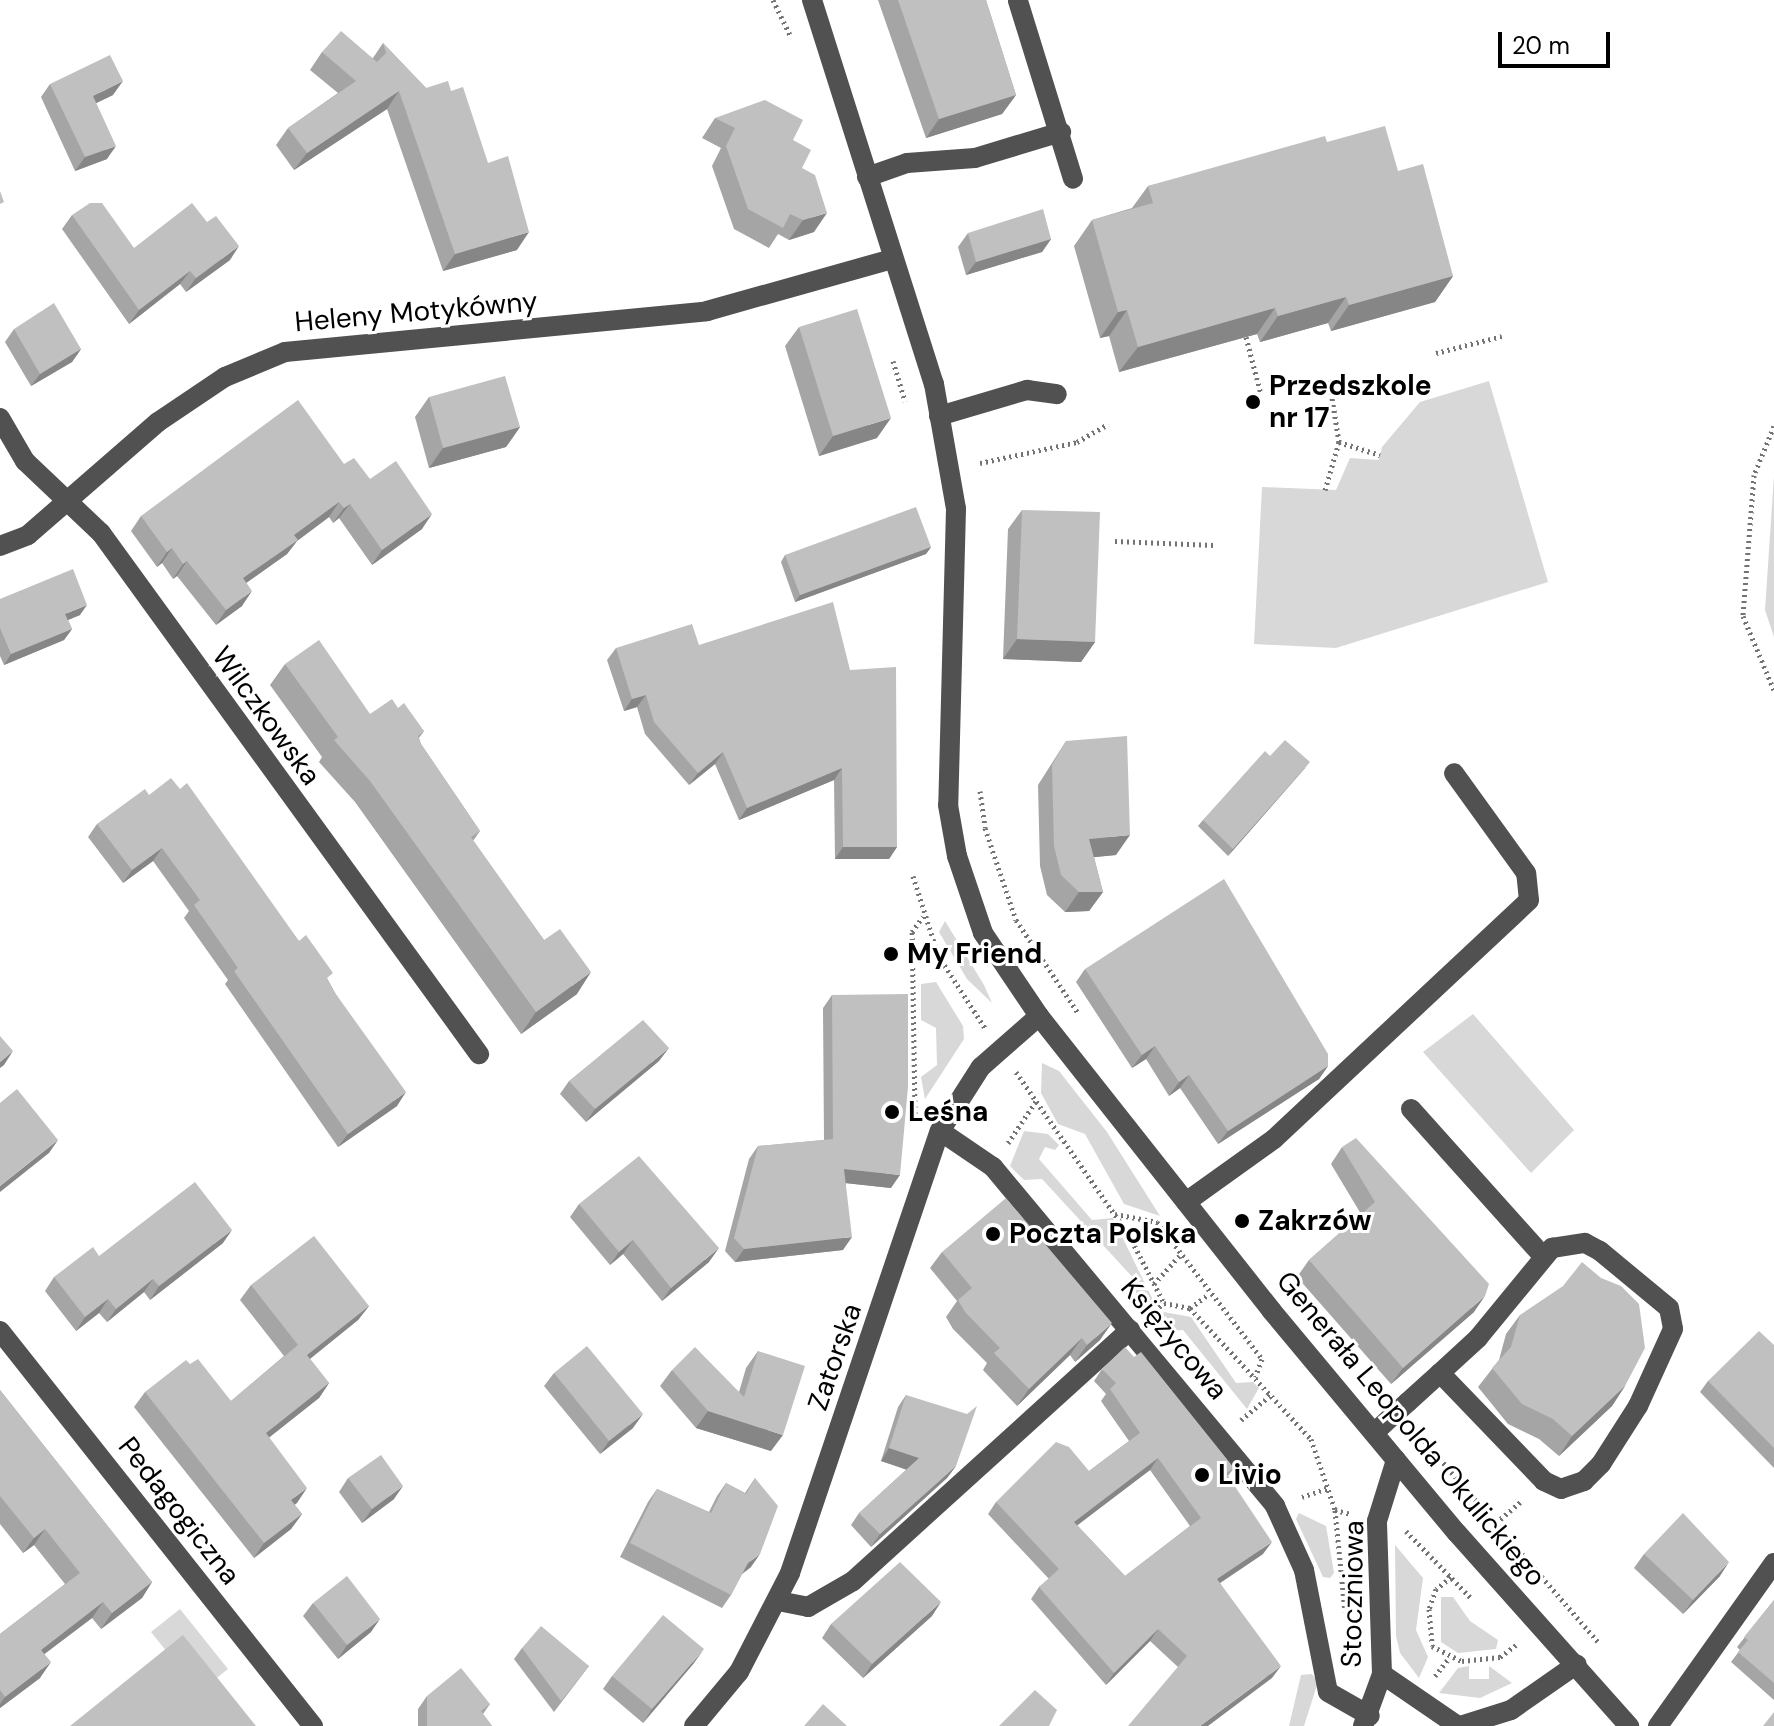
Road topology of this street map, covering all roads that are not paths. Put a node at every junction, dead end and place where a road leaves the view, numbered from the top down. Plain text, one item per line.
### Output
1 (812, 0) edge
2 (1018, 1) edge
3 (1061, 132) junction
4 (867, 177) junction
5 (1073, 179) dead end
6 (892, 259) junction
7 (1057, 394) dead end
8 (939, 416) junction
9 (0, 418) edge
10 (69, 502) junction
11 (0, 546) edge
12 (1454, 773) dead end
13 (1039, 1016) junction
14 (479, 1054) dead end
15 (1411, 1109) dead end
16 (940, 1131) junction
17 (1186, 1202) junction
18 (1544, 1257) junction
19 (1130, 1330) junction
20 (0, 1331) edge
21 (1440, 1373) junction
22 (1374, 1433) junction
23 (1396, 1460) junction
24 (1774, 1563) edge
25 (778, 1601) junction
26 (1577, 1664) junction
27 (1382, 1674) junction
28 (1366, 1721) edge
29 (313, 1726) edge
30 (694, 1726) edge
31 (1459, 1726) edge
32 (1629, 1726) edge
33 (1658, 1726) edge

1 - 4 street, Generała Leopolda Okulickiego
2 - 3 street
3 - 4 street
3 - 5 street
4 - 6 street, Generała Leopolda Okulickiego
6 - 8 street, Generała Leopolda Okulickiego
6 - 10 street, Heleny Motykówny
7 - 8 street
8 - 13 street, Generała Leopolda Okulickiego
9 - 10 street, Wilczkowska
10 - 11 street, Heleny Motykówny
10 - 14 street, Wilczkowska
12 - 17 street
13 - 16 street, Zatorska
13 - 17 street, Generała Leopolda Okulickiego
15 - 18 street
16 - 19 street, Księżycowa
16 - 25 street, Zatorska
17 - 22 street, Generała Leopolda Okulickiego
18 - 21 street
18 - 21 street
19 - 25 street
19 - 28 street, Księżycowa
20 - 29 street, Pedagogiczna
21 - 22 street
22 - 23 street, Generała Leopolda Okulickiego
23 - 26 street, Generała Leopolda Okulickiego
23 - 27 street, Stoczniowa
24 - 33 street
25 - 30 street, Zatorska
26 - 31 street
26 - 32 street, Generała Leopolda Okulickiego
27 - 28 street, Stoczniowa
27 - 31 street

